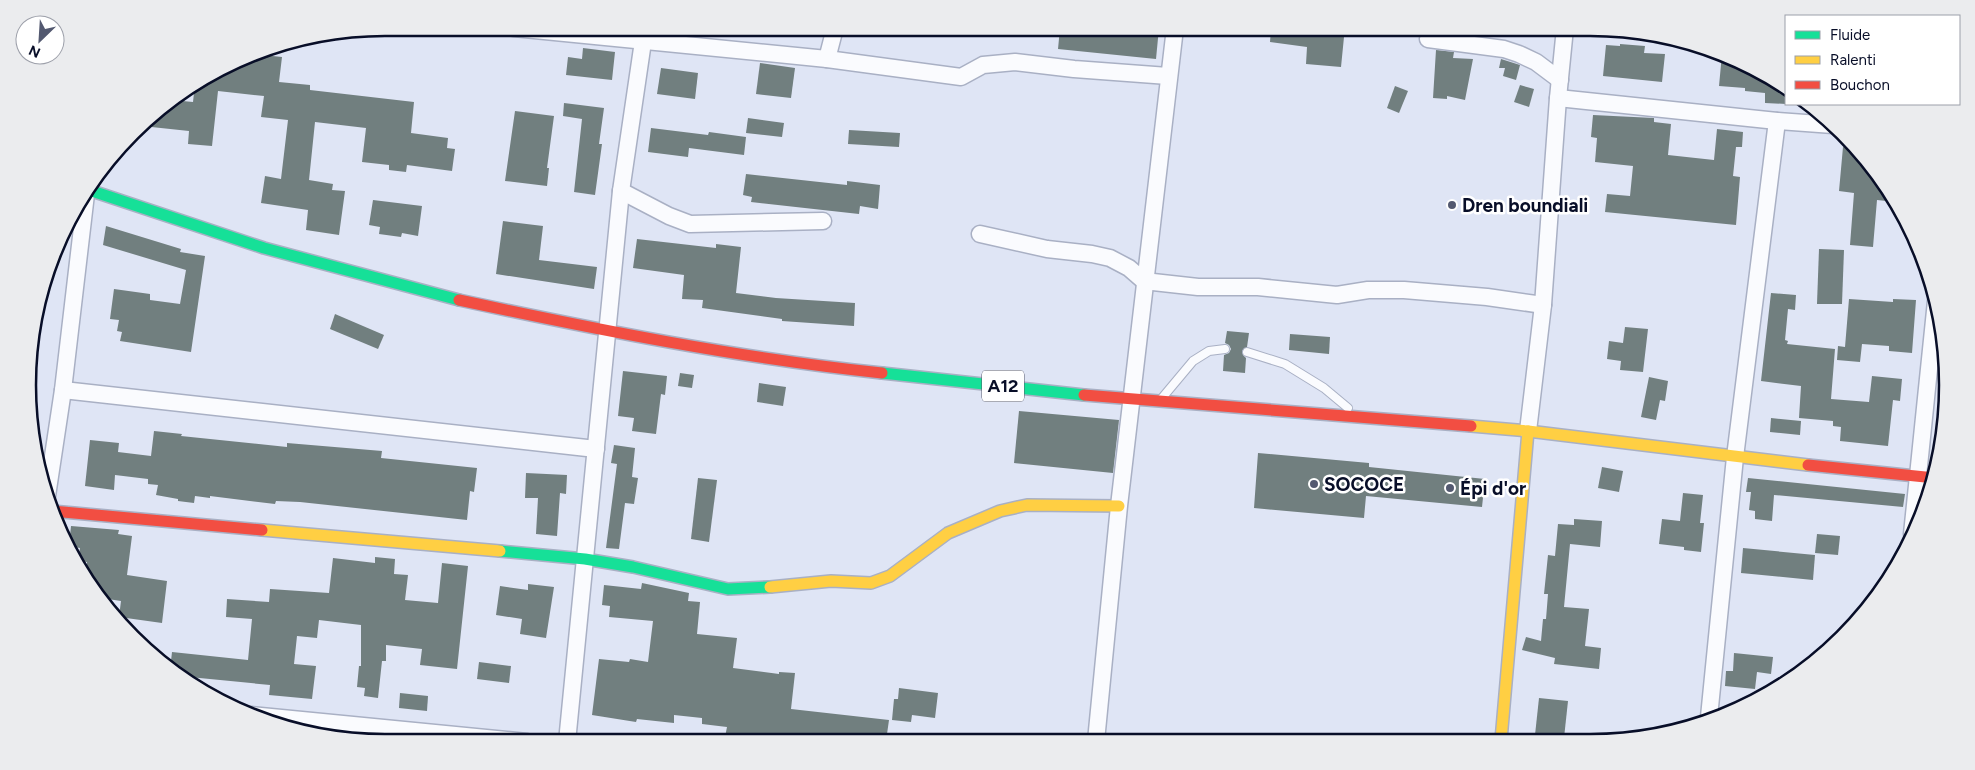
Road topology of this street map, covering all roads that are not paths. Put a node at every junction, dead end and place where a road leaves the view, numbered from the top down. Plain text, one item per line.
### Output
1 (644, 36) edge
2 (659, 36) edge
3 (833, 36) edge
4 (1174, 36) edge
5 (1564, 36) edge
6 (1428, 39) dead end
7 (828, 59) junction
8 (1168, 76) junction
9 (1560, 80) junction
10 (1558, 98) junction
11 (1777, 121) junction
12 (1821, 124) edge
13 (621, 191) junction
14 (95, 192) edge
15 (84, 209) edge
16 (823, 222) dead end
17 (980, 234) dead end
18 (1144, 281) junction
19 (1543, 305) junction
20 (1934, 331) edge
21 (607, 332) junction
22 (1225, 349) dead end
23 (1247, 352) dead end
24 (63, 390) junction
25 (1133, 400) junction
26 (1159, 402) junction
27 (1357, 416) junction
28 (1528, 431) junction
29 (596, 449) junction
30 (1735, 457) junction
31 (1927, 474) edge
32 (1927, 477) edge
33 (49, 480) edge
34 (1119, 506) junction
35 (61, 513) edge
36 (585, 560) junction
37 (1709, 712) edge
38 (294, 722) edge
39 (370, 733) edge
40 (568, 734) edge
41 (1097, 734) edge
42 (1501, 734) edge

1 - 13 street
2 - 7 street
3 - 7 street
4 - 8 street
5 - 9 street
6 - 9 street
7 - 8 street
8 - 18 street
9 - 10 street
10 - 11 street
10 - 19 street
11 - 12 street
11 - 30 street
13 - 16 street
13 - 21 street
14 - 21 main road, A12
15 - 24 street
17 - 18 street
18 - 19 street
18 - 25 street
19 - 28 street
20 - 31 street
21 - 25 main road, A12
21 - 29 street
22 - 26 lane
23 - 27 lane
24 - 29 street
24 - 33 street
25 - 26 main road, A12
25 - 34 street
26 - 27 main road, A12
27 - 28 main road, A12
28 - 30 main road, A12
28 - 42 main road
29 - 36 street
30 - 32 main road, A12
30 - 37 street
34 - 36 main road
34 - 41 street
35 - 36 main road
36 - 40 street
38 - 39 street

